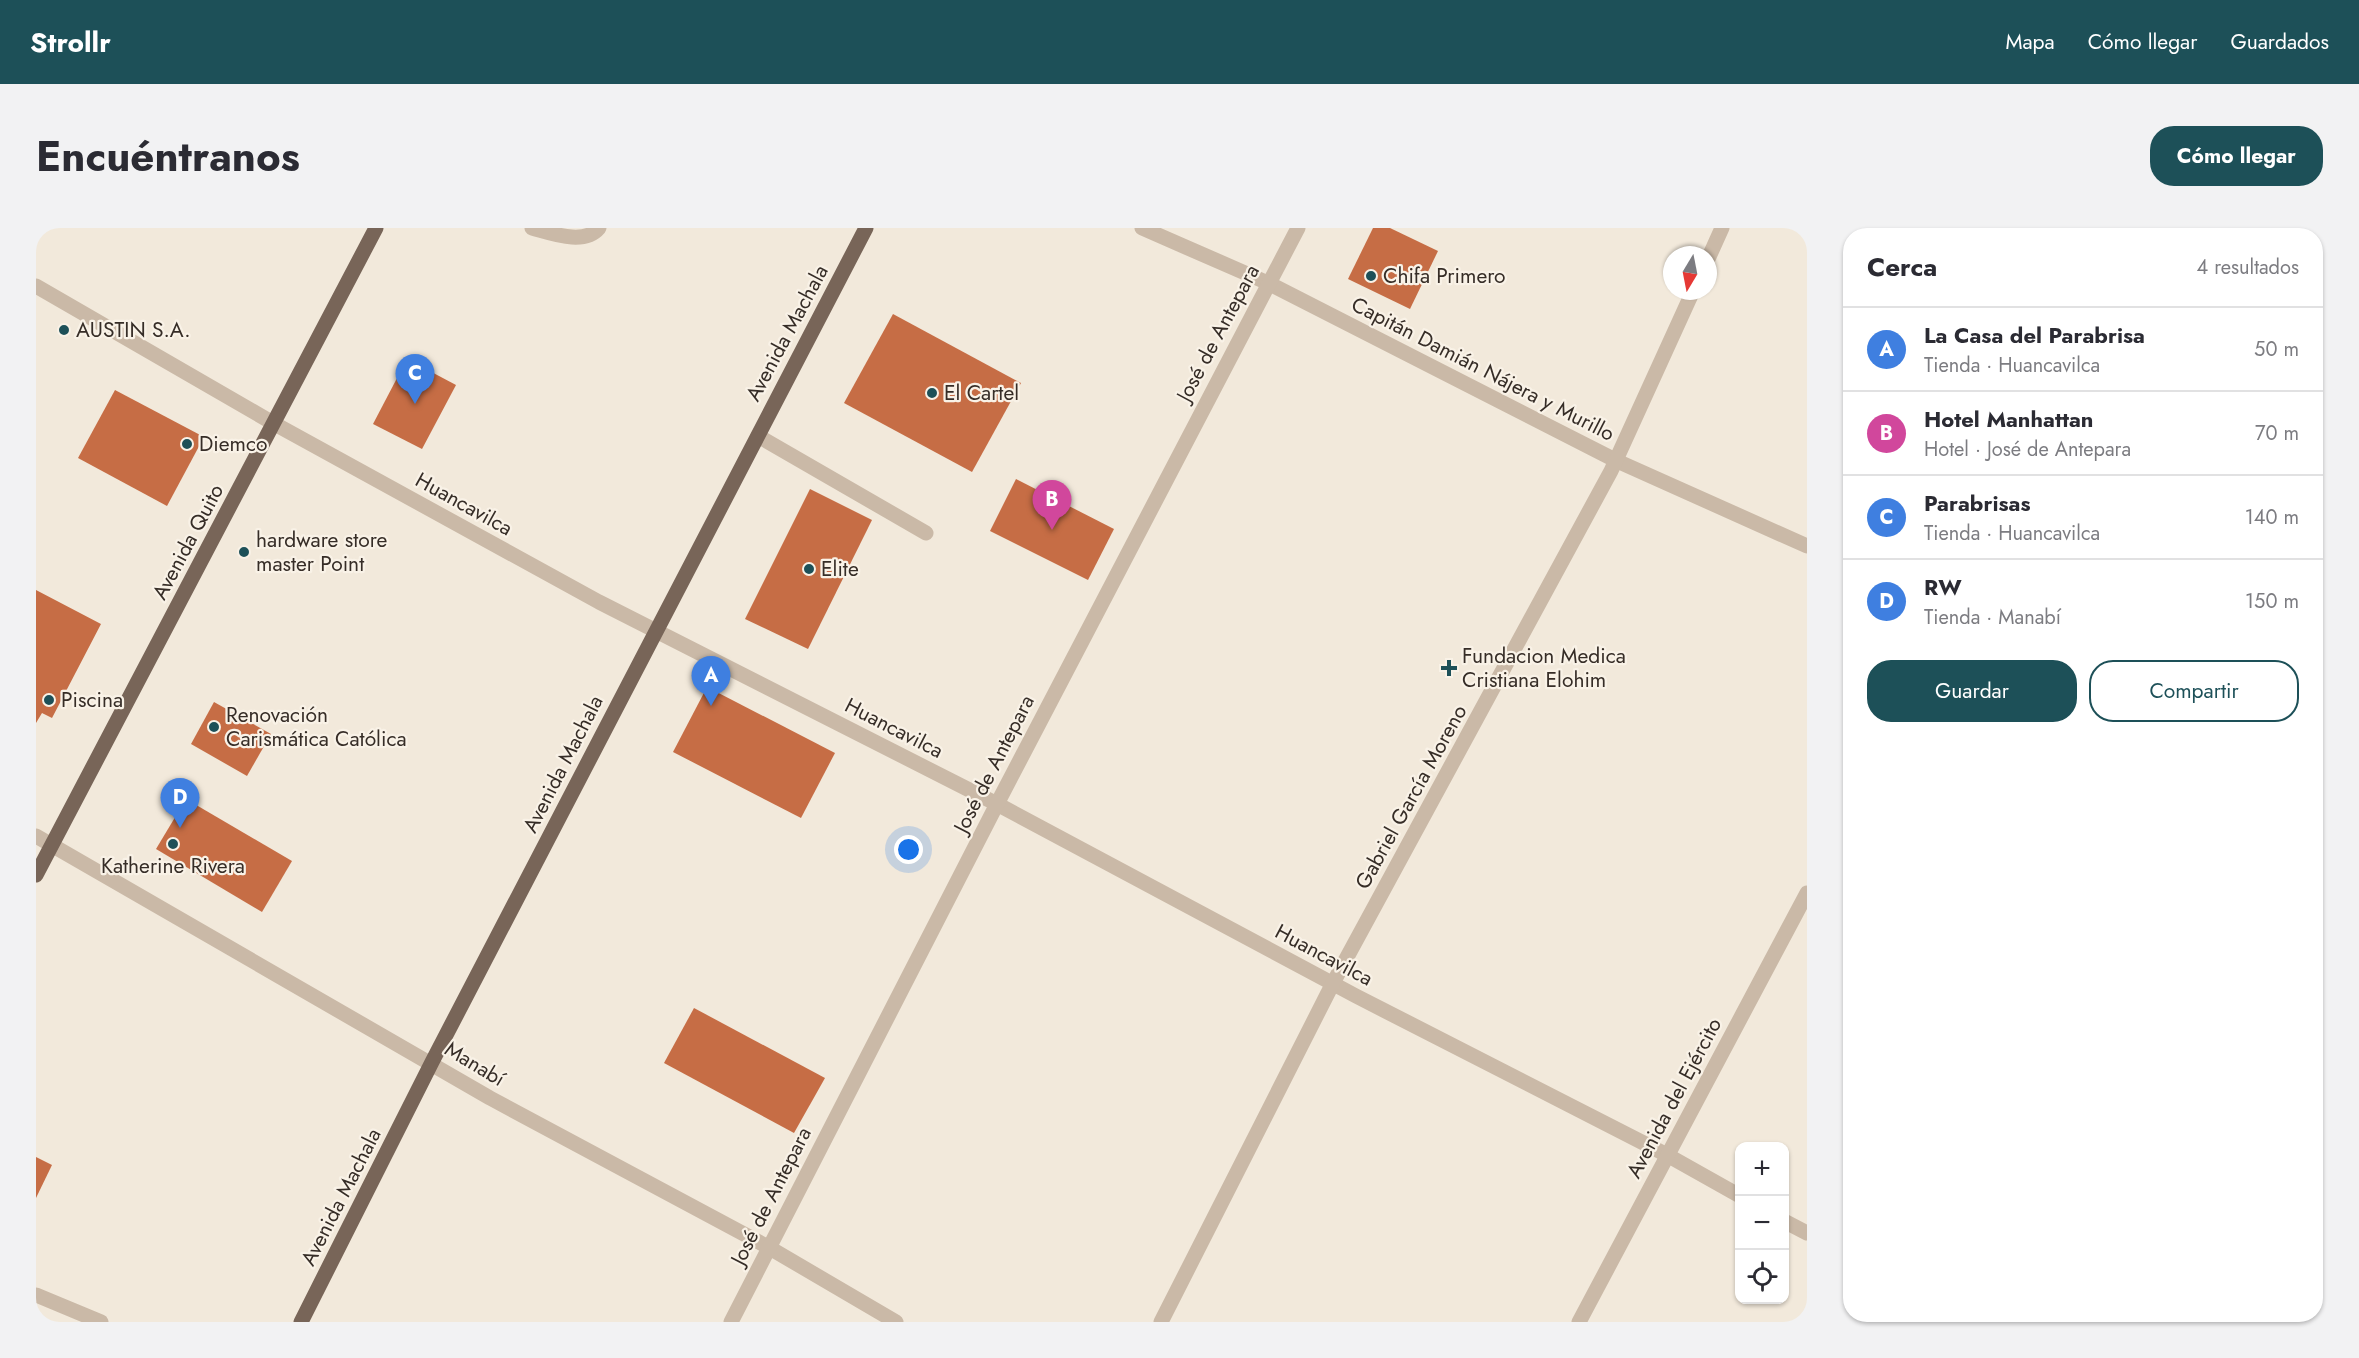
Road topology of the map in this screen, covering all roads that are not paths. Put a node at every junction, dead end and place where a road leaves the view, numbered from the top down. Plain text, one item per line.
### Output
1 (376, 228) edge
2 (531, 228) edge
3 (599, 228) edge
4 (866, 228) edge
5 (1142, 228) edge
6 (1298, 228) edge
7 (1722, 228) edge
8 (1714, 246) edge
9 (1268, 283) junction
10 (36, 286) edge
11 (1690, 300) edge
12 (273, 423) junction
13 (758, 436) junction
14 (1617, 461) junction
15 (926, 533) dead end
16 (1807, 546) edge
17 (655, 631) junction
18 (997, 804) junction
19 (36, 836) edge
20 (52, 845) junction
21 (36, 875) edge
22 (1807, 893) edge
23 (1334, 983) junction
24 (432, 1062) junction
25 (1667, 1155) junction
26 (1735, 1193) edge
27 (1789, 1223) edge
28 (1807, 1233) edge
29 (768, 1247) junction
30 (36, 1295) edge
31 (101, 1322) edge
32 (301, 1322) edge
33 (730, 1322) edge
34 (896, 1322) edge
35 (1161, 1322) edge
36 (1579, 1322) edge

1 - 12 main road, Avenida Quito
2 - 3 street
4 - 13 main road, Avenida Machala
5 - 9 street, Capitán Damián Nájera y Murillo
6 - 9 street, José de Antepara
7 - 8 street
9 - 14 street, Capitán Damián Nájera y Murillo
9 - 18 street, José de Antepara
10 - 12 street, Huancavilca
11 - 14 street, Gabriel García Moreno
12 - 17 street, Huancavilca
12 - 20 main road, Avenida Quito
13 - 15 street
13 - 17 main road, Avenida Machala
14 - 16 street, Capitán Damián Nájera y Murillo
14 - 23 street, Gabriel García Moreno
17 - 18 street, Huancavilca
17 - 24 main road, Avenida Machala
18 - 23 street, Huancavilca
18 - 29 street, José de Antepara
19 - 20 street, Manabí
20 - 21 main road, Avenida Quito
20 - 24 street, Manabí
22 - 25 street, Avenida del Ejército
23 - 25 street, Huancavilca
23 - 35 street, Gabriel García Moreno
24 - 29 street, Manabí
24 - 32 main road, Avenida Machala
25 - 26 street, Huancavilca
25 - 36 street, Avenida del Ejército
27 - 28 street
29 - 33 street, José de Antepara
29 - 34 street, Manabí
30 - 31 street

